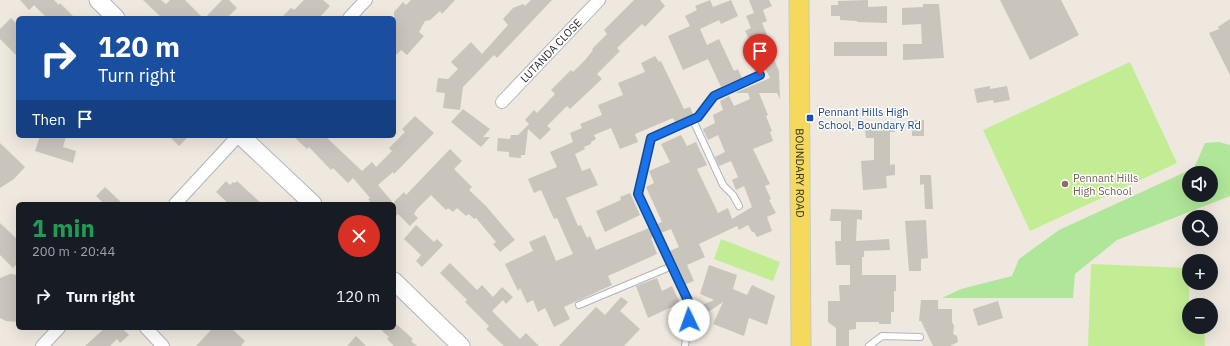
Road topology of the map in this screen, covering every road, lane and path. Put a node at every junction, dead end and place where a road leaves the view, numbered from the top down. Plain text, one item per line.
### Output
1 (98, 0) edge
2 (365, 0) edge
3 (599, 0) edge
4 (799, 0) edge
5 (114, 16) edge
6 (351, 16) edge
7 (760, 75) dead end
8 (502, 102) dead end
9 (693, 120) junction
10 (238, 138) edge
11 (242, 138) edge
12 (177, 202) edge
13 (311, 202) edge
14 (739, 206) dead end
15 (672, 266) junction
16 (396, 284) edge
17 (579, 305) dead end
18 (57, 330) edge
19 (148, 330) edge
20 (920, 337) dead end
21 (42, 346) edge
22 (163, 346) edge
23 (461, 346) edge
24 (685, 346) edge
25 (801, 346) edge
26 (869, 346) edge

1 - 5 street
2 - 6 street
3 - 8 street, LUTANDA CLOSE
4 - 25 main road, BOUNDARY ROAD
7 - 9 lane
9 - 14 lane
9 - 15 lane
10 - 12 street
11 - 13 street
15 - 17 lane
15 - 24 lane
16 - 23 street
18 - 21 street
19 - 22 street
20 - 26 lane

